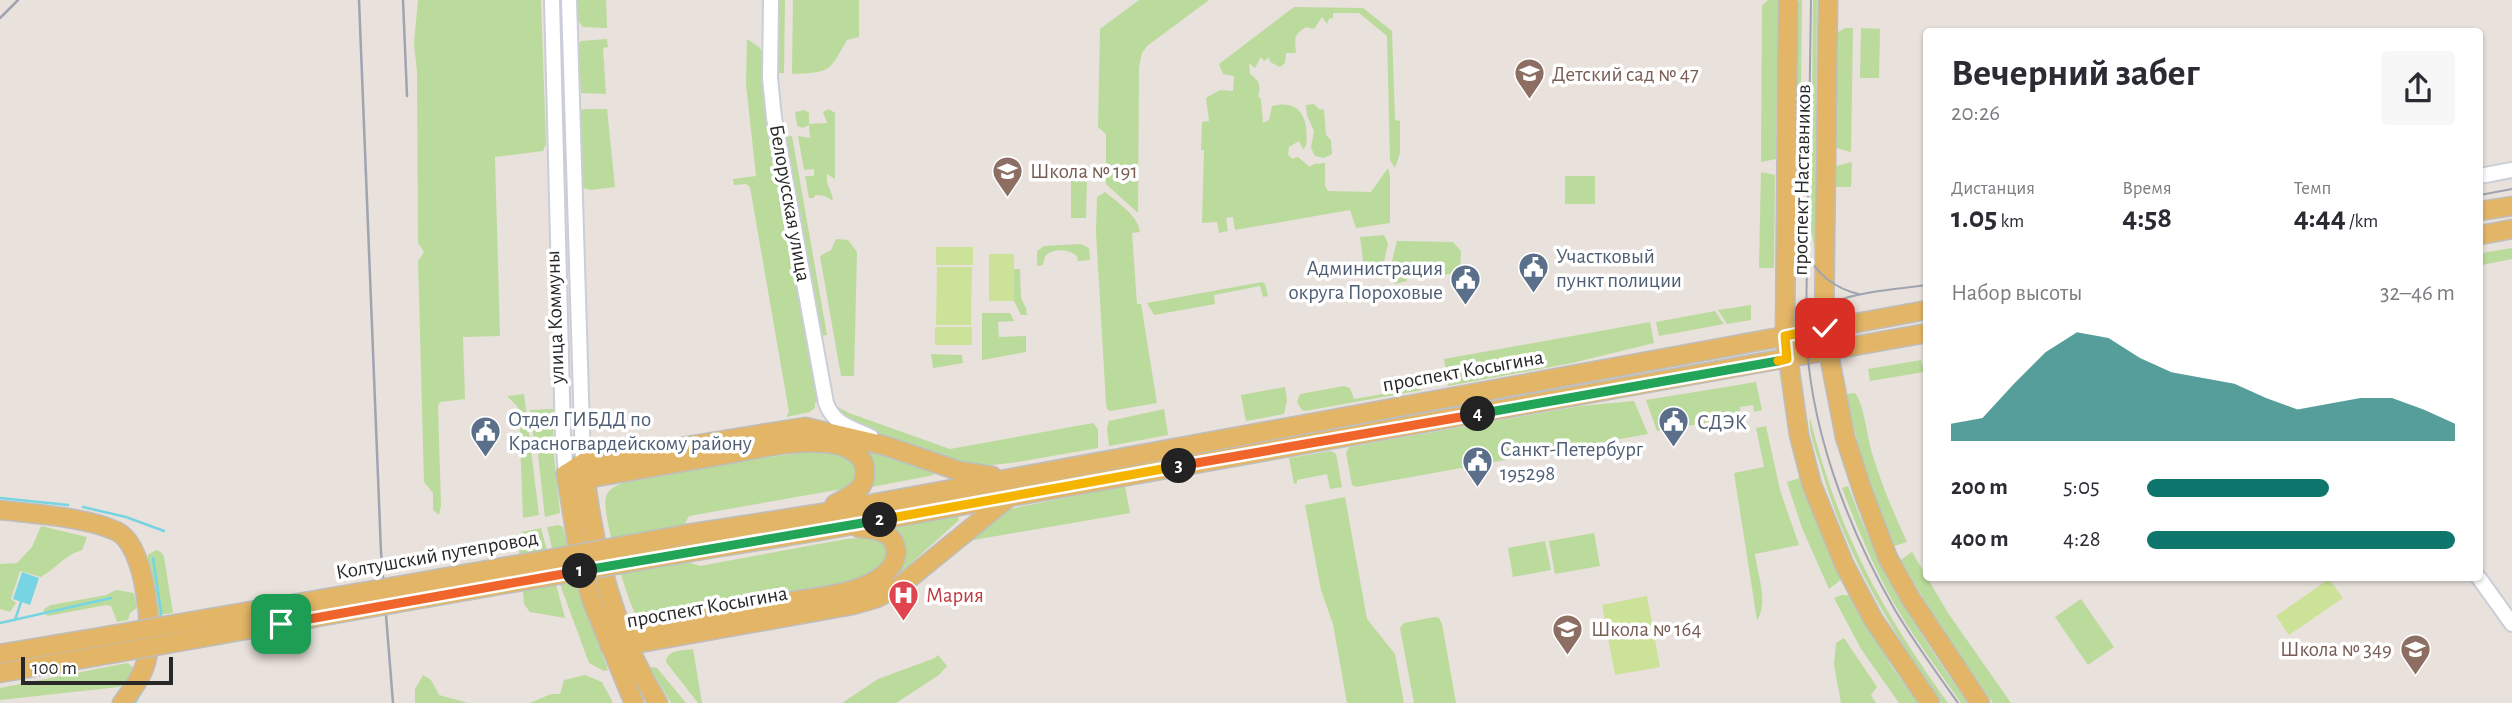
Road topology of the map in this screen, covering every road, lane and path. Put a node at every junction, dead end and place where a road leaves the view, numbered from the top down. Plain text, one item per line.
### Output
1 (552, 0) edge
2 (569, 0) edge
3 (771, 0) edge
4 (1788, 0) edge
5 (1828, 0) edge
6 (2512, 170) edge
7 (2483, 175) edge
8 (2512, 206) edge
9 (2483, 211) edge
10 (2512, 229) edge
11 (2483, 234) edge
12 (1923, 311) edge
13 (1825, 328) junction
14 (1923, 334) edge
15 (1785, 336) junction
16 (1828, 351) junction
17 (1787, 359) junction
18 (826, 403) junction
19 (805, 427) junction
20 (886, 446) junction
21 (584, 471) junction
22 (566, 474) junction
23 (1008, 487) junction
24 (0, 510) edge
25 (818, 522) junction
26 (688, 543) joint
27 (2481, 581) edge
28 (2512, 624) edge
29 (626, 638) junction
30 (114, 644) junction
31 (610, 646) junction
32 (0, 654) edge
33 (0, 673) edge
34 (122, 703) edge
35 (634, 703) edge
36 (658, 703) edge
37 (1930, 703) edge
38 (1980, 703) edge

1 - 22 street, улица Коммуны
2 - 21 street, улица Коммуны
3 - 18 street, Белорусская улица
4 - 15 main road, проспект Наставников
5 - 13 main road, проспект Наставников
6 - 7 street
8 - 9 main road
10 - 11 main road
12 - 13 main road, проспект Косыгина
13 - 15 main road, проспект Косыгина
13 - 16 main road, проспект Наставников
14 - 16 main road, проспект Косыгина
15 - 17 main road, проспект Наставников
15 - 23 main road, проспект Косыгина
16 - 17 main road, проспект Косыгина
16 - 38 main road, проспект Наставников
17 - 23 main road, проспект Косыгина
17 - 37 main road, проспект Наставников
18 - 19 street
18 - 20 street
19 - 20 main road, проспект Косыгина
19 - 21 main road, проспект Косыгина
20 - 23 main road, проспект Косыгина
21 - 22 main road, проспект Косыгина
21 - 25 main road, проспект Косыгина
21 - 29 main road, улица Коммуны
22 - 31 main road, улица Коммуны
23 - 25 main road, проспект Косыгина
23 - 29 main road, проспект Косыгина
24 - 34 main road
25 - 26 main road, проспект Косыгина
25 - 29 main road, проспект Косыгина
26 - 30 main road, Колтушский путепровод, bridge
27 - 28 street
29 - 31 main road, проспект Косыгина
29 - 36 main road, улица Коммуны
30 - 32 main road
30 - 33 main road
31 - 35 main road, улица Коммуны

